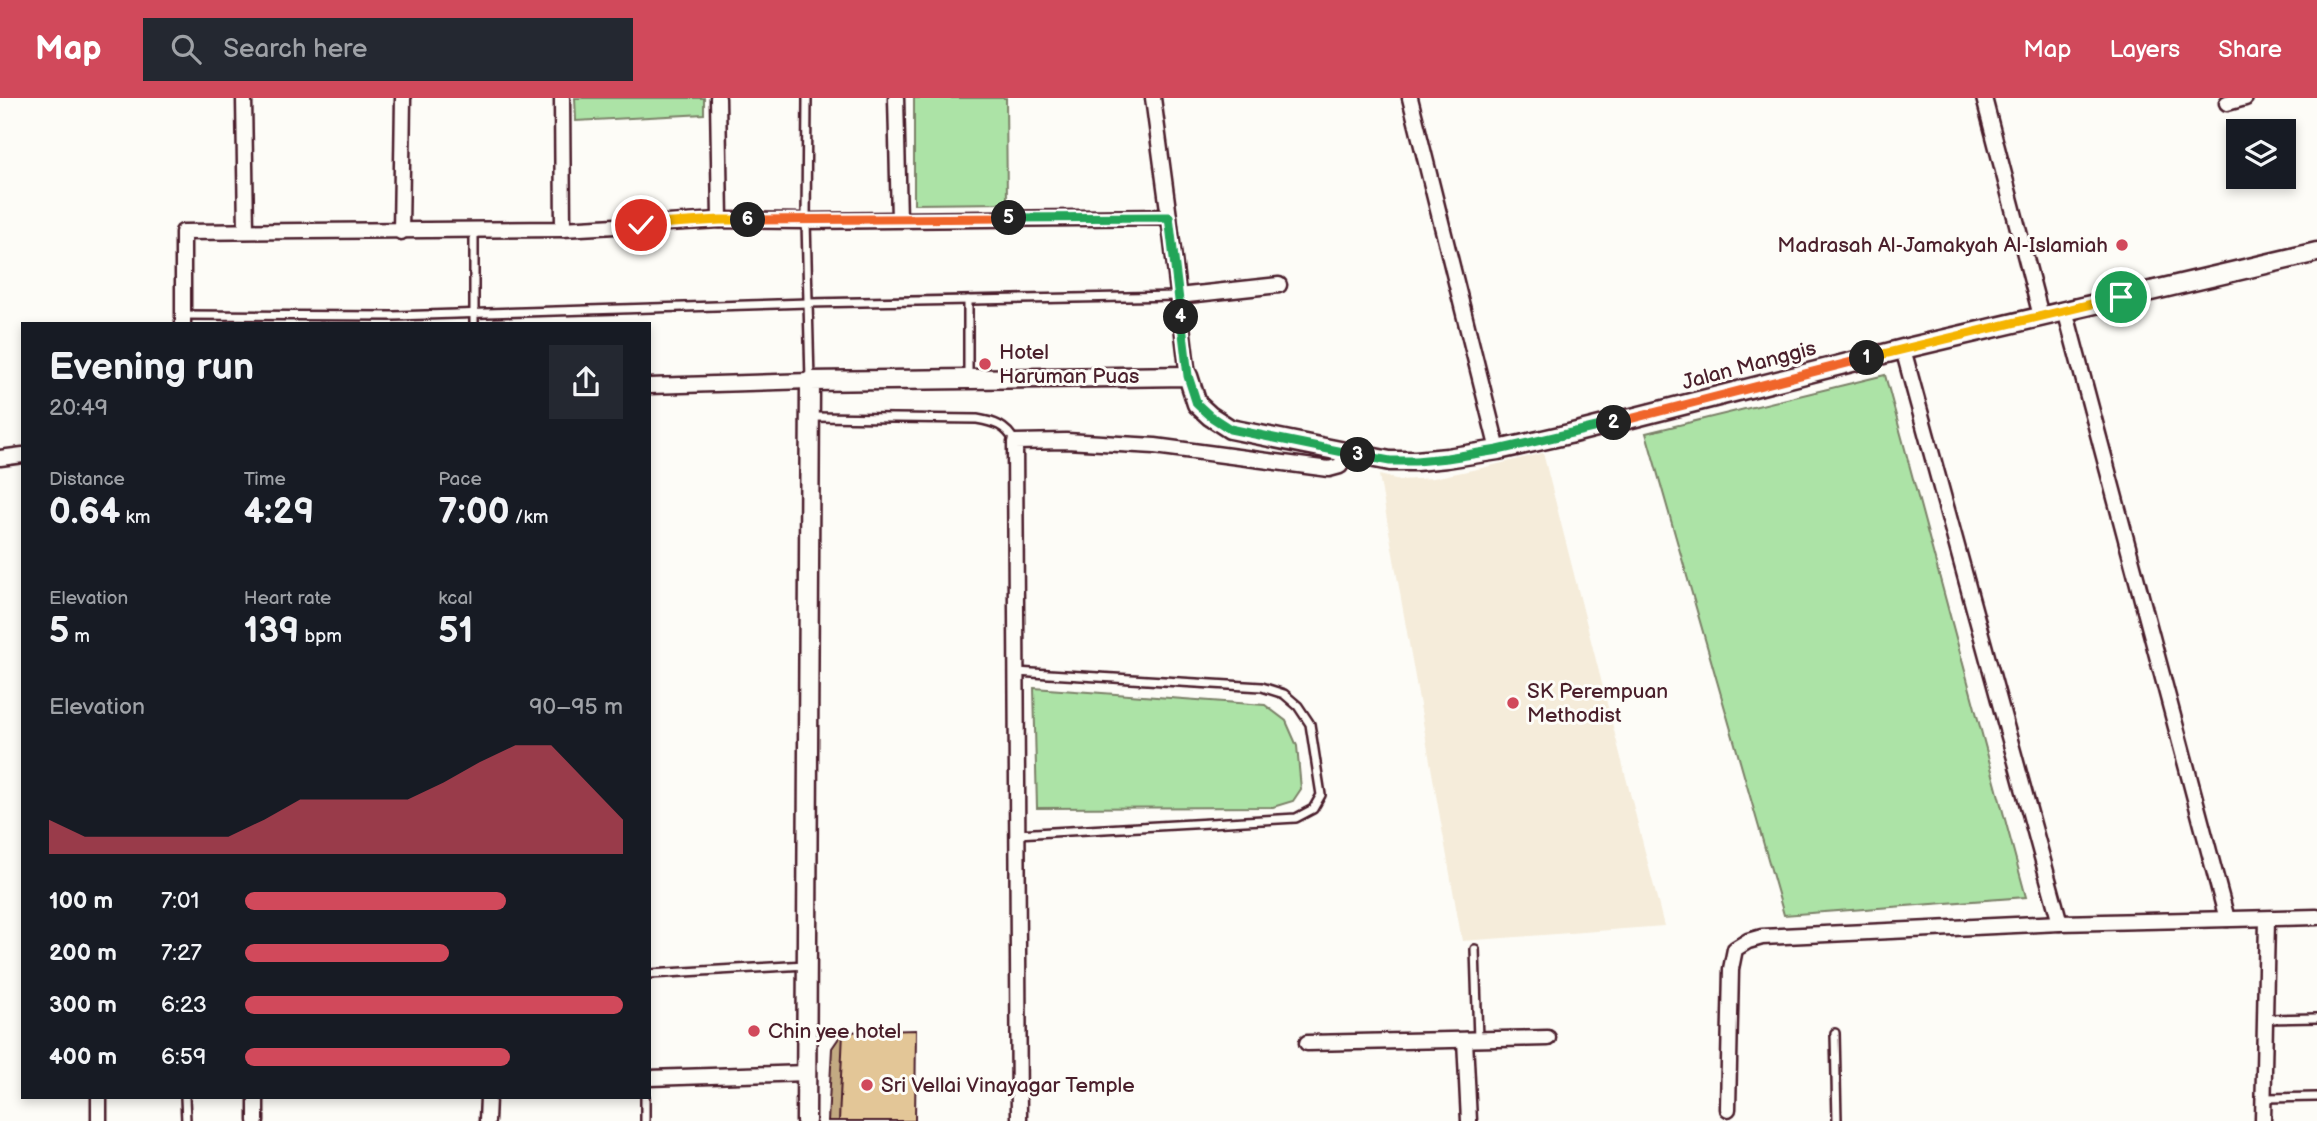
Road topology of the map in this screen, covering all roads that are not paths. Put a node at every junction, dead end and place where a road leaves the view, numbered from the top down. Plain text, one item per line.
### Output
1 (244, 98) edge
2 (403, 98) edge
3 (562, 98) edge
4 (719, 98) edge
5 (807, 98) edge
6 (897, 98) edge
7 (1153, 98) edge
8 (1410, 98) edge
9 (1983, 98) edge
10 (2245, 98) edge
11 (2227, 103) dead end
12 (1169, 217) junction
13 (899, 219) junction
14 (720, 220) junction
15 (806, 221) junction
16 (563, 229) junction
17 (246, 231) junction
18 (474, 231) junction
19 (401, 232) junction
20 (2317, 252) edge
21 (1279, 285) dead end
22 (1178, 296) junction
23 (968, 300) junction
24 (808, 303) junction
25 (2065, 310) junction
26 (474, 313) junction
27 (2041, 316) junction
28 (183, 319) edge
29 (474, 322) edge
30 (1903, 349) junction
31 (1188, 376) junction
32 (968, 379) junction
33 (810, 381) junction
34 (651, 386) edge
35 (810, 417) junction
36 (1015, 442) junction
37 (1498, 450) junction
38 (1347, 453) junction
39 (21, 455) edge
40 (0, 458) edge
41 (1016, 672) junction
42 (1016, 834) junction
43 (2317, 918) edge
44 (2227, 919) junction
45 (2267, 920) junction
46 (2060, 923) junction
47 (1475, 950) dead end
48 (806, 965) junction
49 (651, 974) edge
50 (2317, 1018) edge
51 (2265, 1019) junction
52 (1835, 1033) dead end
53 (1548, 1038) dead end
54 (1471, 1039) junction
55 (1307, 1043) dead end
56 (806, 1073) junction
57 (651, 1078) edge
58 (2317, 1097) edge
59 (2264, 1098) junction
60 (99, 1099) edge
61 (185, 1099) edge
62 (256, 1099) edge
63 (488, 1099) edge
64 (645, 1099) edge
65 (1728, 1108) dead end
66 (99, 1121) edge
67 (186, 1121) edge
68 (256, 1121) edge
69 (487, 1121) edge
70 (645, 1121) edge
71 (806, 1121) edge
72 (1019, 1121) edge
73 (1469, 1121) edge
74 (1837, 1121) edge
75 (2263, 1121) edge

1 - 17 street
2 - 19 street
3 - 16 street
4 - 14 street
5 - 15 lane
6 - 13 street
7 - 12 street
8 - 37 street
9 - 27 street
10 - 11 street
12 - 13 street
12 - 22 street
13 - 15 street
14 - 15 street
14 - 16 street
15 - 24 lane
16 - 18 street
17 - 19 street
17 - 28 street
18 - 19 street
18 - 26 lane
20 - 25 street, Jalan Manggis
21 - 22 street
22 - 23 lane
22 - 31 street
23 - 24 lane
23 - 32 lane
24 - 26 lane
24 - 33 lane
25 - 27 street, Jalan Manggis
25 - 44 street
26 - 28 lane
26 - 29 lane
27 - 30 street, Jalan Manggis
30 - 37 street, Jalan Manggis
30 - 46 street
31 - 32 street
31 - 38 street, Jalan Manggis
32 - 33 street
33 - 34 street
33 - 35 street
35 - 36 lane
35 - 48 street
36 - 38 street
36 - 41 street
37 - 38 street, Jalan Manggis
39 - 40 street
41 - 42 street
41 - 42 lane
42 - 72 street
43 - 45 street
44 - 45 street
44 - 46 street
45 - 51 street
46 - 65 street
47 - 54 lane
48 - 49 lane
48 - 56 street
50 - 51 lane
51 - 59 street
52 - 74 lane
53 - 54 street
54 - 55 street
54 - 73 street
56 - 57 street
56 - 71 street
58 - 59 lane
59 - 75 street
60 - 66 street
61 - 67 lane
62 - 68 street
63 - 69 street
64 - 70 lane

